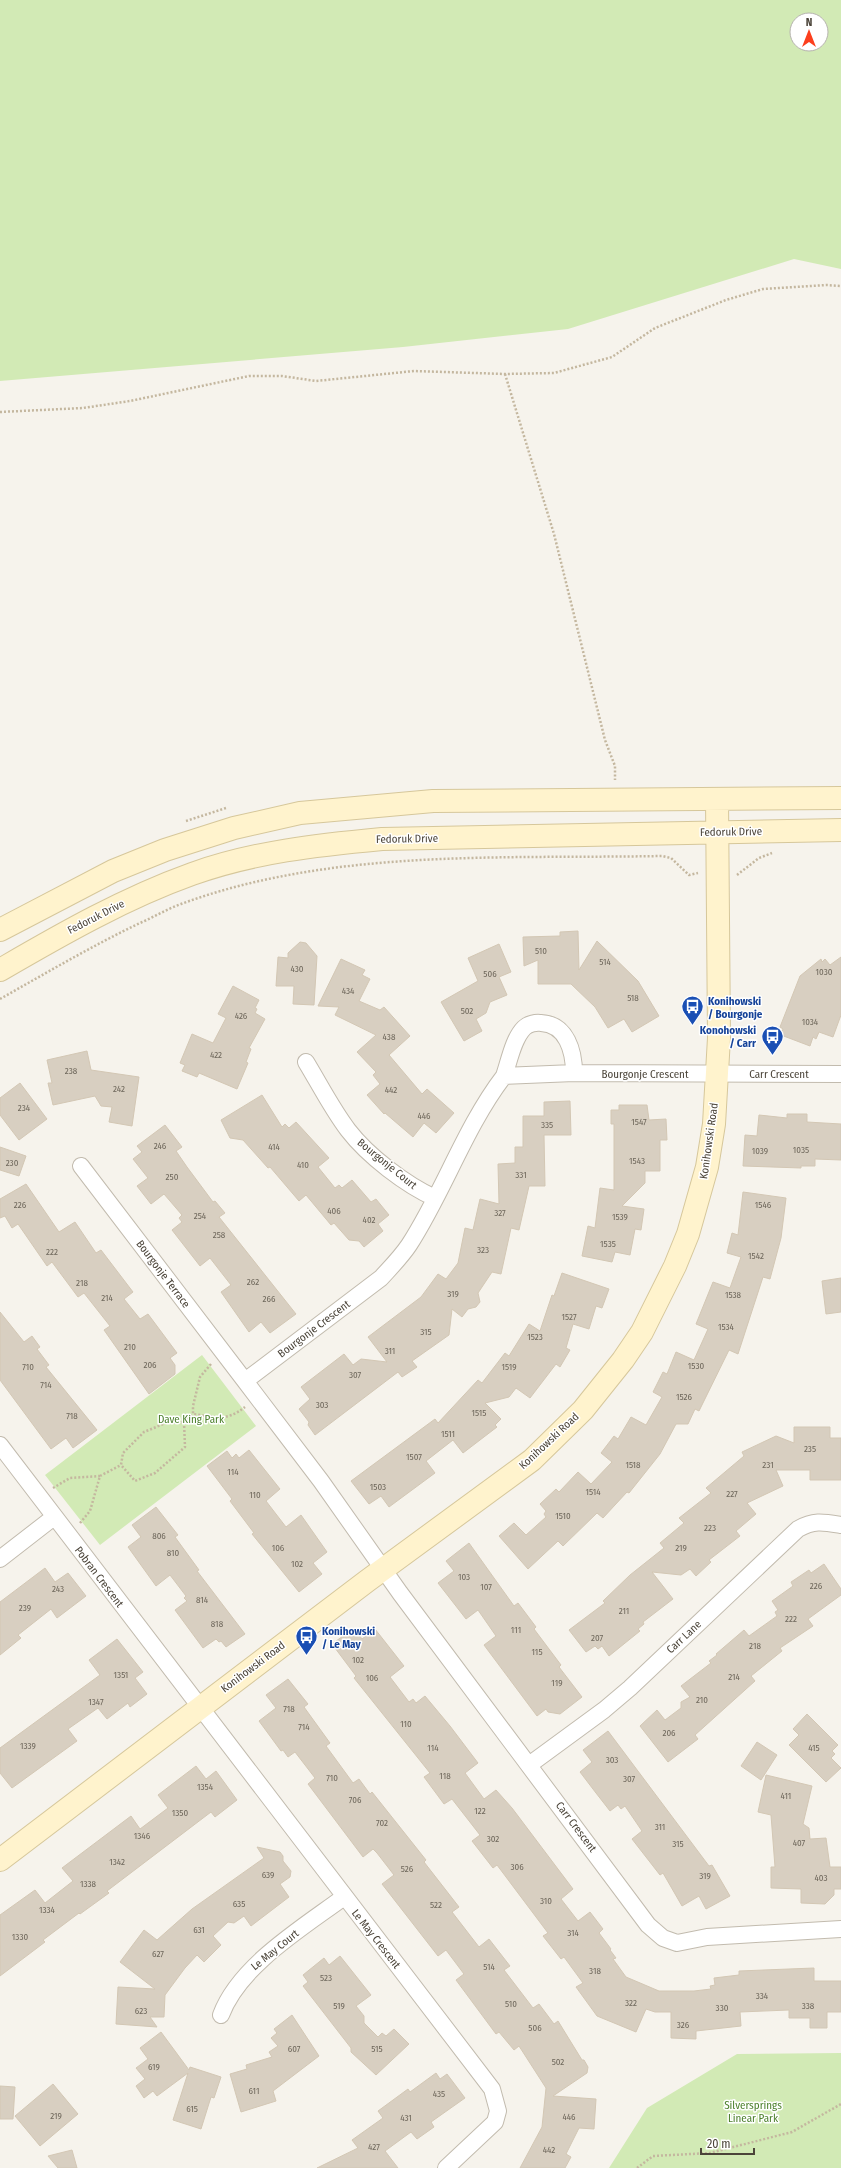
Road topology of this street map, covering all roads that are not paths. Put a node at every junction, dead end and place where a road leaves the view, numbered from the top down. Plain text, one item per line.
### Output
1 (841, 798) edge
2 (717, 799) junction
3 (841, 830) edge
4 (718, 833) junction
5 (0, 930) edge
6 (0, 970) edge
7 (306, 1062) dead end
8 (574, 1073) junction
9 (716, 1074) junction
10 (841, 1074) edge
11 (504, 1076) junction
12 (81, 1166) dead end
13 (435, 1198) junction
14 (246, 1381) junction
15 (0, 1444) edge
16 (54, 1517) junction
17 (841, 1525) edge
18 (0, 1559) edge
19 (384, 1570) junction
20 (200, 1707) junction
21 (529, 1765) junction
22 (0, 1860) edge
23 (344, 1897) junction
24 (841, 1929) edge
25 (221, 2015) dead end
26 (446, 2168) edge

1 - 2 main road
2 - 4 main road, Konihowski Road
2 - 5 main road
3 - 4 main road, Fedoruk Drive
4 - 6 main road, Fedoruk Drive
4 - 9 main road, Konihowski Road
7 - 13 street, Bourgonje Court
8 - 9 street, Bourgonje Crescent
8 - 11 street, Bourgonje Crescent
8 - 11 street, Bourgonje Crescent
9 - 10 street, Carr Crescent
9 - 19 main road, Konihowski Road
11 - 13 street, Bourgonje Crescent
12 - 14 street, Bourgonje Terrace
13 - 14 street, Bourgonje Crescent
14 - 19 street
15 - 16 street, Pobran Crescent
16 - 18 street
16 - 20 street, Pobran Crescent
17 - 21 street, Carr Lane
19 - 20 main road, Konihowski Road
19 - 21 street, Carr Crescent
20 - 22 main road, Konihowski Road
20 - 23 street, Le May Crescent
21 - 24 street, Carr Crescent
23 - 25 street, Le May Court
23 - 26 street, Le May Crescent

